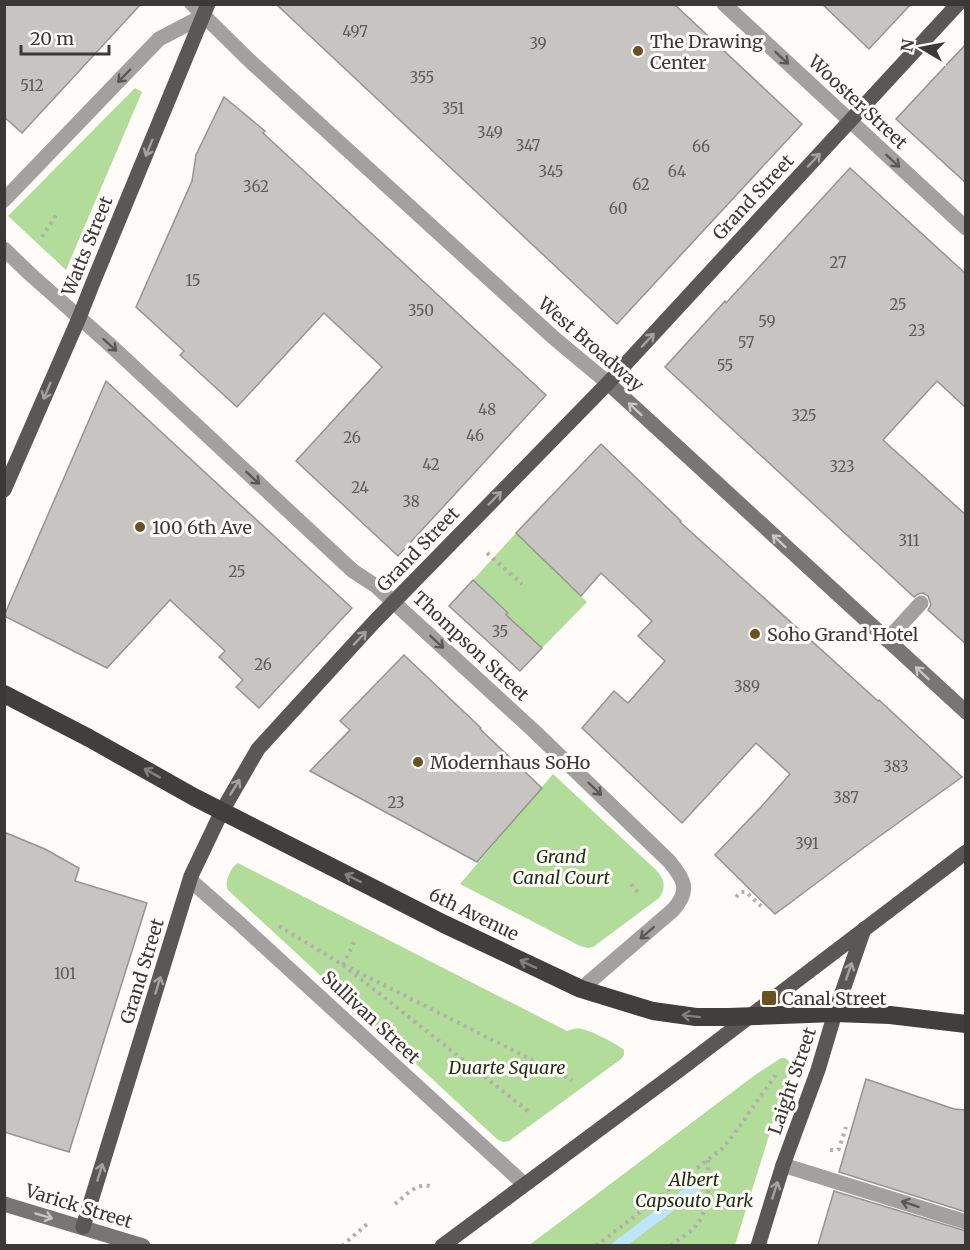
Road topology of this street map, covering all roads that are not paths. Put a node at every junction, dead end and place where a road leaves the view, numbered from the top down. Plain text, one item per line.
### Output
1 (192, 4) edge
2 (724, 4) edge
3 (958, 4) edge
4 (206, 10) edge
5 (850, 121) junction
6 (4, 200) edge
7 (966, 228) edge
8 (4, 249) edge
9 (79, 318) junction
10 (608, 383) junction
11 (4, 490) edge
12 (394, 602) junction
13 (921, 603) dead end
14 (887, 640) junction
15 (4, 694) edge
16 (966, 712) edge
17 (222, 811) junction
18 (966, 852) edge
19 (190, 880) junction
20 (864, 929) junction
21 (581, 989) junction
22 (835, 1012) junction
23 (749, 1016) junction
24 (966, 1024) edge
25 (783, 1165) junction
26 (524, 1184) junction
27 (4, 1204) edge
28 (966, 1222) edge
29 (83, 1227) junction
30 (143, 1245) edge
31 (442, 1245) edge
32 (758, 1245) edge

1 - 4 street, West Broadway
2 -> 5 street, Wooster Street
3 - 5 main road, Grand Street
4 -> 6 street
4 -> 9 main road, Watts Street
4 - 10 street, West Broadway
5 -> 7 street, Wooster Street
10 -> 5 main road, Grand Street
8 - 9 street, Thompson Street
9 -> 11 main road, Watts Street
9 -> 12 street, Thompson Street
12 -> 10 main road, Grand Street
14 -> 10 main road, West Broadway
17 -> 12 main road, Grand Street
12 -> 21 street, Thompson Street
13 - 14 street
16 -> 14 main road, West Broadway
17 -> 15 highway, 6th Avenue
17 - 19 main road, Grand Street
21 -> 17 highway, 6th Avenue
18 - 20 main road
19 - 26 street, Sullivan Street
29 -> 19 main road, Grand Street
22 -> 20 main road, Laight Street
20 - 23 main road
23 -> 21 highway, 6th Avenue
22 - 23 highway, 6th Avenue
22 - 24 highway, 6th Avenue
22 - 25 main road, Laight Street
23 - 26 main road
28 -> 25 street
32 -> 25 main road, Laight Street
26 - 31 main road
27 -> 29 main road, Varick Street
29 - 30 main road, Varick Street

